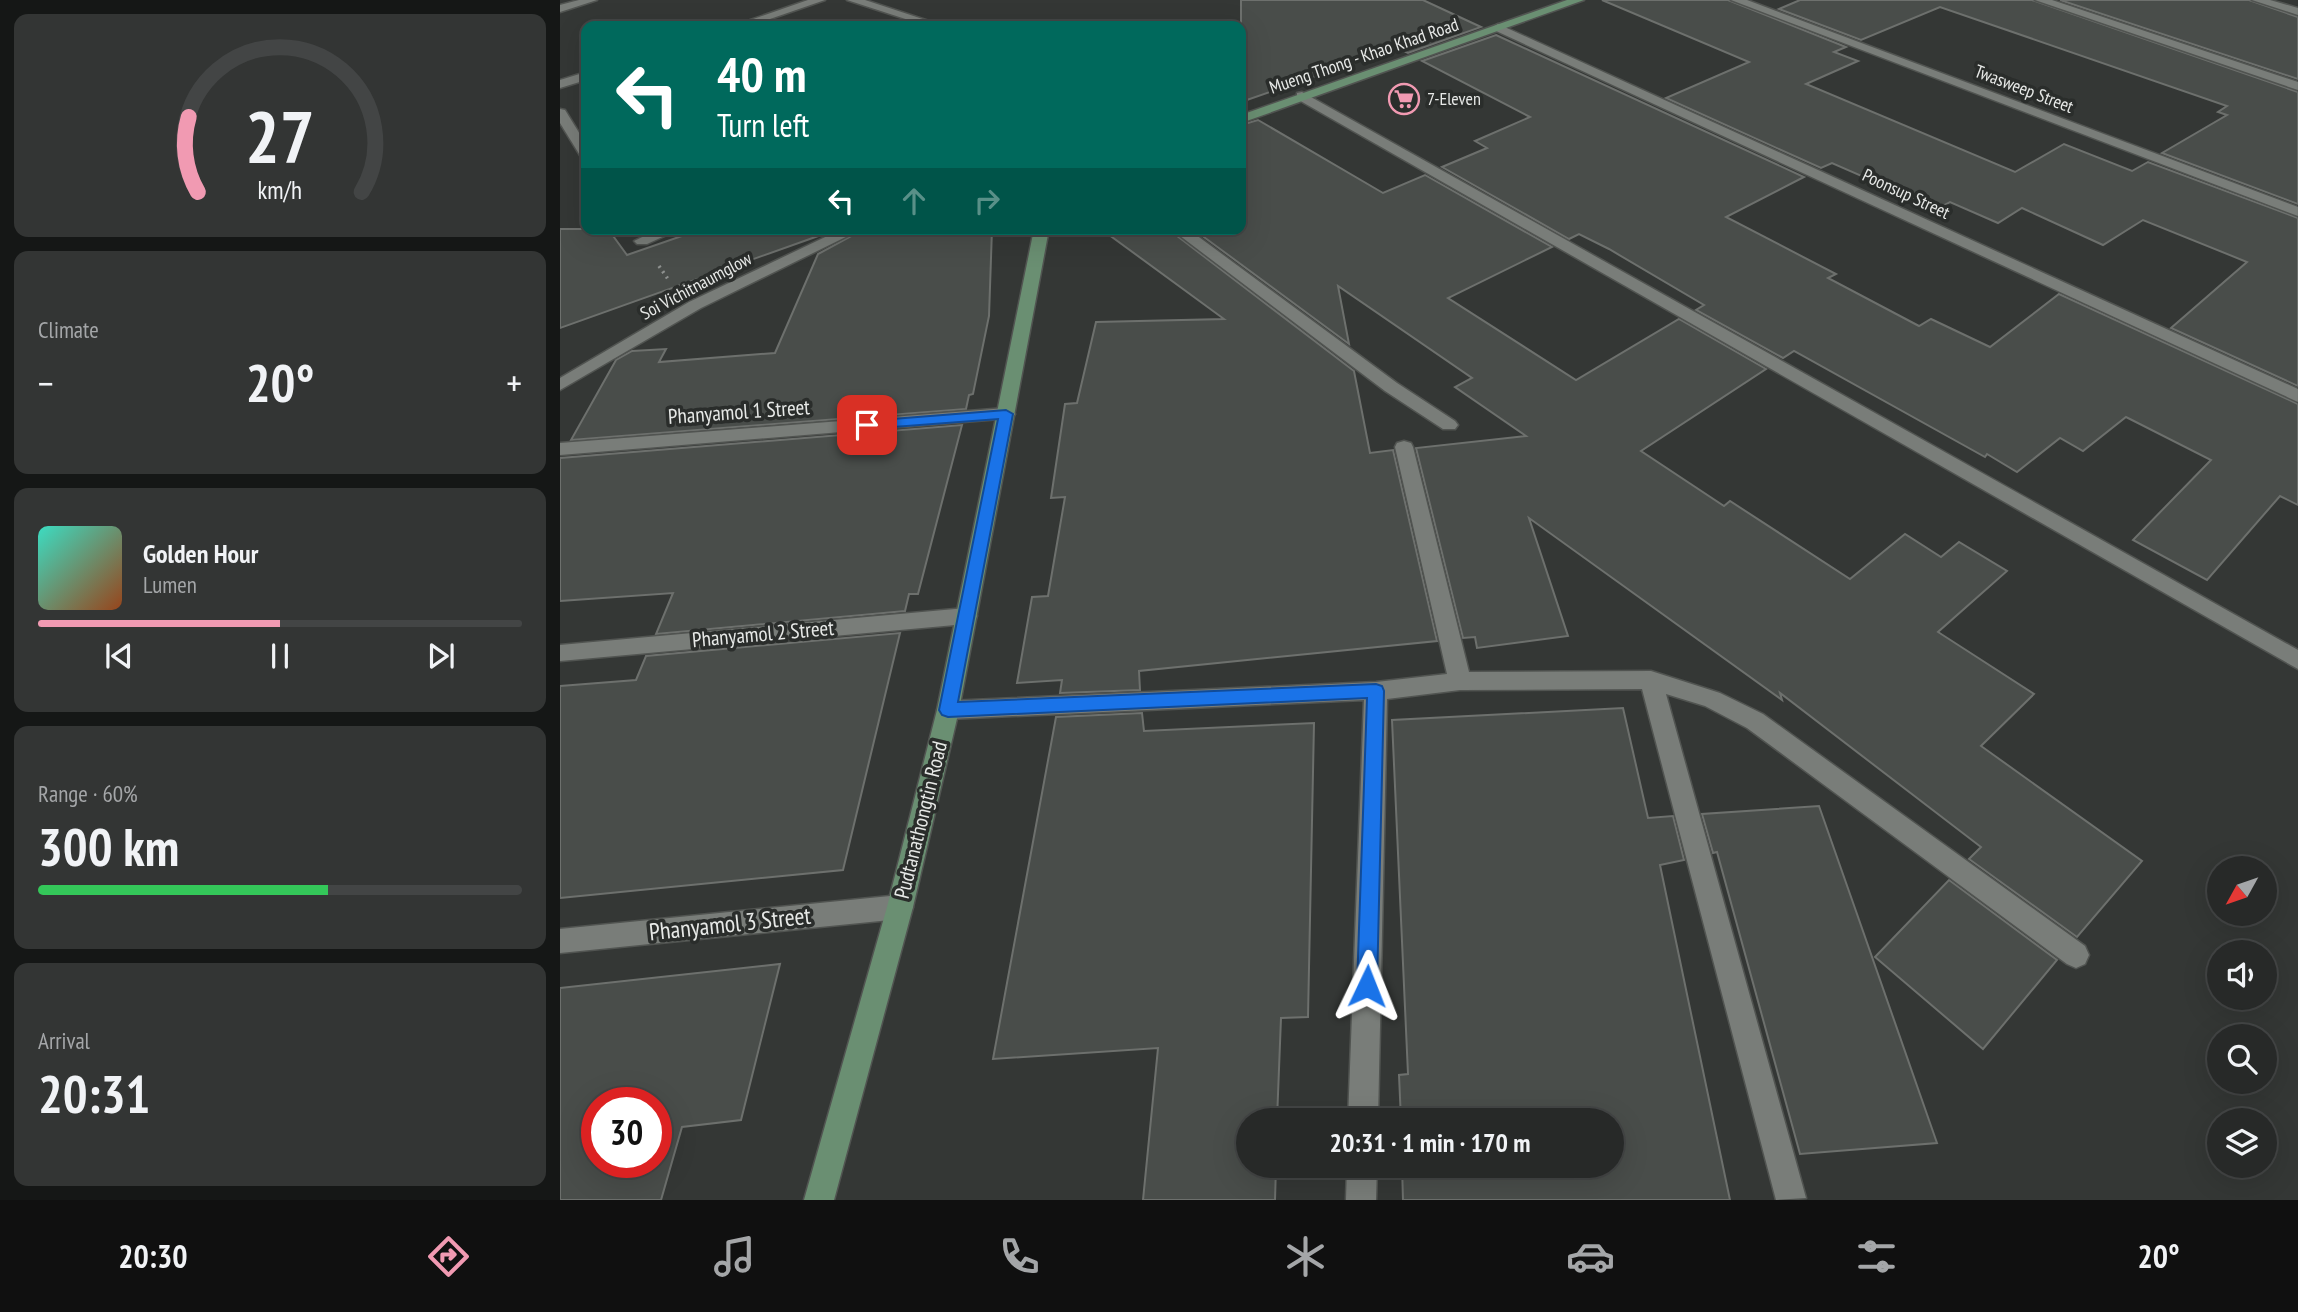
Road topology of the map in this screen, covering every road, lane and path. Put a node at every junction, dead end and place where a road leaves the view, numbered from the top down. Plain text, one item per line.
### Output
1 (591, 0) edge
2 (819, 0) edge
3 (853, 0) edge
4 (1578, 0) edge
5 (1737, 0) edge
6 (2040, 0) edge
7 (2258, 0) edge
8 (560, 9) edge
9 (2298, 12) edge
10 (754, 21) edge
11 (922, 21) edge
12 (1498, 28) junction
13 (581, 78) edge
14 (560, 84) edge
15 (2298, 86) edge
16 (1302, 96) junction
17 (560, 113) edge
18 (1246, 116) edge
19 (581, 146) edge
20 (2298, 212) edge
21 (841, 235) edge
22 (1041, 235) edge
23 (1186, 235) edge
24 (642, 241) edge
25 (683, 302) junction
26 (560, 385) edge
27 (2298, 396) edge
28 (1006, 414) junction
29 (1450, 425) dead end
30 (1404, 447) dead end
31 (560, 449) edge
32 (966, 616) junction
33 (560, 653) edge
34 (2298, 660) edge
35 (1651, 680) junction
36 (1460, 681) junction
37 (1376, 691) junction
38 (948, 710) junction
39 (900, 907) junction
40 (560, 941) edge
41 (2076, 955) dead end
42 (1363, 1108) edge
43 (1362, 1178) edge
44 (1791, 1198) dead end
45 (818, 1200) edge
46 (1361, 1200) edge

1 - 8 street
2 - 10 street
3 - 11 street
4 - 12 street, Mueng Thong - Khao Khad Road
5 - 20 street, Twasweep Street
6 - 15 street
7 - 9 street
12 - 16 street, Mueng Thong - Khao Khad Road
12 - 27 street, Poonsup Street
13 - 14 street
16 - 18 street, Mueng Thong - Khao Khad Road
16 - 34 street
17 - 19 street
21 - 25 street, Soi Vichitnaumglow
22 - 28 street, Pudtanathongtin Road
23 - 29 street
24 - 25 path
25 - 26 street, Soi Vichitnaumglow
28 - 31 street, Phanyamol 1 Street
28 - 32 street, Pudtanathongtin Road
30 - 36 street
32 - 33 street, Phanyamol 2 Street
32 - 38 street, Pudtanathongtin Road
35 - 36 street
35 - 41 street
35 - 44 street
36 - 37 street
37 - 38 street
37 - 42 street
38 - 39 street, Pudtanathongtin Road
39 - 40 street, Phanyamol 3 Street
39 - 45 street, Pudtanathongtin Road
43 - 46 street

